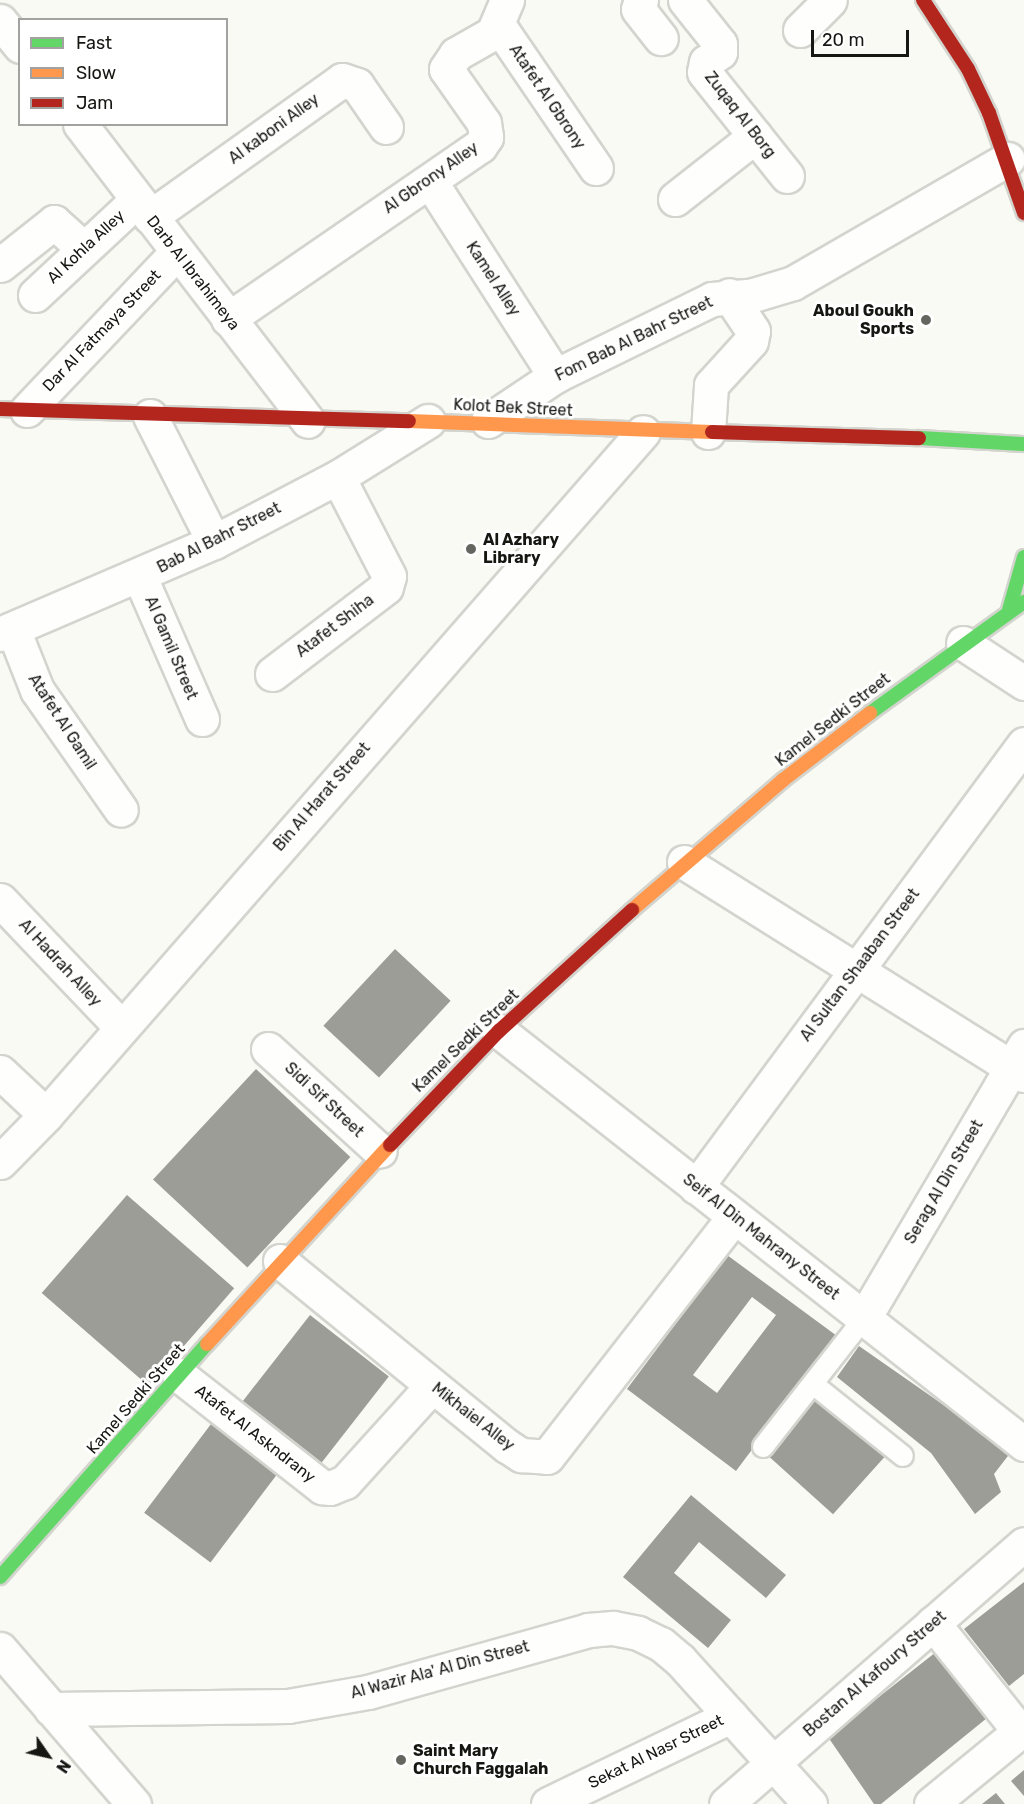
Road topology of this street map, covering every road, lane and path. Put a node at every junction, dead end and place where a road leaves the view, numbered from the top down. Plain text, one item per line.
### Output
1 (641, 0) edge
2 (685, 0) edge
3 (830, 0) edge
4 (923, 0) edge
5 (503, 13) edge
6 (800, 30) dead end
7 (661, 38) dead end
8 (82, 126) edge
9 (386, 127) dead end
10 (755, 136) junction
11 (1008, 159) junction
12 (596, 168) dead end
13 (787, 176) dead end
14 (430, 181) junction
15 (675, 199) dead end
16 (144, 208) junction
17 (1024, 213) edge
18 (84, 249) junction
19 (177, 252) junction
20 (0, 265) edge
21 (35, 295) dead end
22 (729, 295) junction
23 (228, 319) junction
24 (555, 376) junction
25 (13, 409) edge
26 (150, 416) junction
27 (308, 421) junction
28 (428, 421) junction
29 (488, 421) junction
30 (643, 432) junction
31 (708, 432) junction
32 (1024, 444) edge
33 (338, 477) junction
34 (214, 542) junction
35 (1024, 557) edge
36 (140, 577) junction
37 (1024, 602) edge
38 (1009, 610) junction
39 (6, 631) edge
40 (963, 643) junction
41 (272, 674) dead end
42 (1024, 683) edge
43 (202, 719) dead end
44 (1024, 744) edge
45 (121, 810) dead end
46 (684, 861) junction
47 (0, 900) edge
48 (856, 971) junction
49 (121, 1027) junction
50 (499, 1031) junction
51 (268, 1049) dead end
52 (1020, 1063) edge
53 (0, 1072) edge
54 (46, 1115) junction
55 (380, 1151) junction
56 (0, 1162) edge
57 (696, 1187) junction
58 (734, 1217) junction
59 (280, 1260) junction
60 (864, 1318) junction
61 (179, 1375) junction
62 (813, 1384) junction
63 (432, 1386) junction
64 (1024, 1444) edge
65 (763, 1447) dead end
66 (903, 1456) dead end
67 (1024, 1544) edge
68 (0, 1577) edge
69 (933, 1623) junction
70 (0, 1650) edge
71 (51, 1708) junction
72 (731, 1716) junction
73 (1022, 1730) edge
74 (775, 1762) junction
75 (134, 1804) edge
76 (548, 1804) edge
77 (726, 1804) edge
78 (810, 1804) edge
79 (931, 1804) edge

1 - 7 street
2 - 10 street, Zuqaq Al Borg
3 - 6 street
4 - 11 main road
5 - 12 street, Atafet Al Gbrony
5 - 14 street, Al Gbrony Alley
8 - 16 street, Darb Al Ibrahimeya
9 - 16 street, Al kaboni Alley
10 - 13 street, Zuqaq Al Borg
10 - 15 street
11 - 17 main road
11 - 22 street, Fom Bab Al Bahr Street
14 - 23 street, Al Gbrony Alley
14 - 24 street, Kamel Alley
16 - 18 street, Al Kohla Alley
16 - 19 street, Darb Al Ibrahimeya
18 - 20 street
18 - 21 street, Al Kohla Alley
19 - 23 street, Darb Al Ibrahimeya
19 - 25 street, Dar Al Fatmaya Street
22 - 24 street, Fom Bab Al Bahr Street
22 - 31 street
23 - 27 street, Darb Al Ibrahimeya
24 - 29 street, Fom Bab Al Bahr Street
25 - 26 main road, Kolot Bek Street
26 - 27 main road, Kolot Bek Street
26 - 34 street
27 - 28 main road, Kolot Bek Street
28 - 29 main road, Kolot Bek Street
28 - 33 street, Bab Al Bahr Street
29 - 30 main road, Kolot Bek Street
30 - 31 main road, Kolot Bek Street
30 - 49 street, Bin Al Harat Street
31 - 32 main road, Kolot Bek Street
33 - 34 street, Bab Al Bahr Street
33 - 41 street, Atafet Shiha
34 - 36 street, Bab Al Bahr Street
35 - 38 main road
36 - 39 street, Bab Al Bahr Street
36 - 43 street, Al Gamil Street
37 - 38 main road, Kamel Sedki Street
38 - 40 main road, Kamel Sedki Street
39 - 45 street, Atafet Al Gamil
40 - 42 street
40 - 46 main road, Kamel Sedki Street
44 - 48 street, Al Sultan Shaaban Street
46 - 48 street
46 - 50 main road, Kamel Sedki Street
47 - 49 street, Al Hadrah Alley
48 - 52 street
48 - 57 street, Al Sultan Shaaban Street
49 - 54 street, Bin Al Harat Street
50 - 55 main road, Kamel Sedki Street
50 - 57 street, Seif Al Din Mahrany Street
51 - 55 street, Sidi Sif Street
52 - 60 street, Serag Al Din Street
53 - 54 street
54 - 56 street, Bin Al Harat Street
55 - 59 main road, Kamel Sedki Street
57 - 58 street, Seif Al Din Mahrany Street
58 - 60 street, Seif Al Din Mahrany Street
58 - 63 street, Mikhaiel Alley
59 - 61 main road, Kamel Sedki Street
59 - 63 street, Mikhaiel Alley
60 - 62 lane
60 - 64 street, Seif Al Din Mahrany Street
61 - 63 street, Atafet Al Askndrany
61 - 68 main road, Kamel Sedki Street
62 - 65 lane
62 - 66 lane
67 - 69 street, Bostan Al Kafoury Street
69 - 73 street
69 - 74 street, Bostan Al Kafoury Street
70 - 71 street
71 - 72 street, Al Wazir Ala' Al Din Street
71 - 75 street
72 - 74 street, Al Wazir Ala' Al Din Street
72 - 76 street, Sekat Al Nasr Street
73 - 79 street
74 - 77 street, Bostan Al Kafoury Street
74 - 78 street, Al Wazir Ala' Al Din Street

